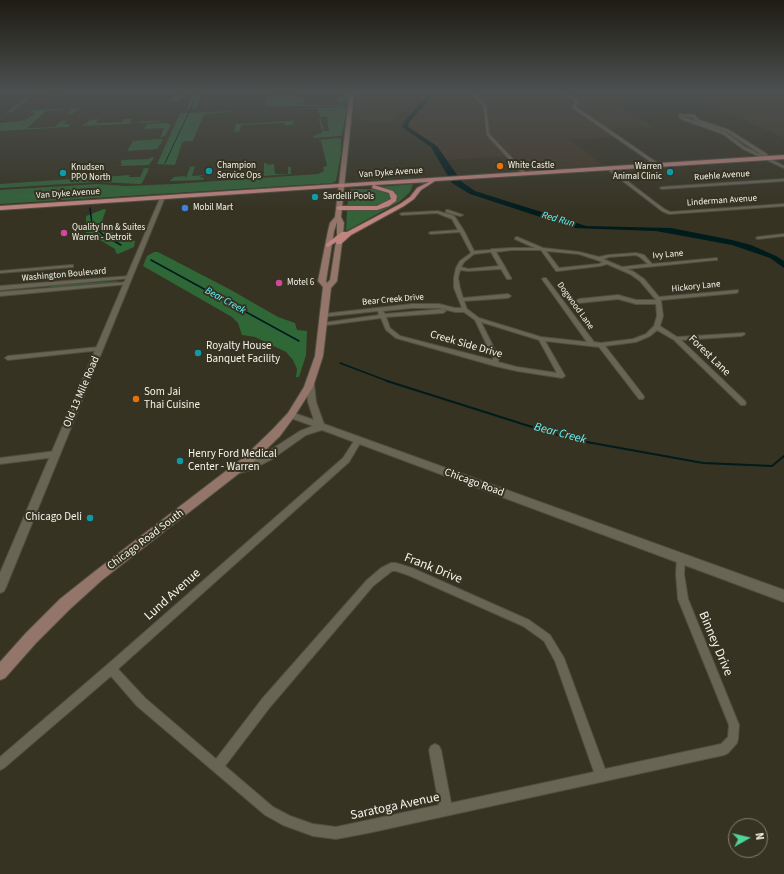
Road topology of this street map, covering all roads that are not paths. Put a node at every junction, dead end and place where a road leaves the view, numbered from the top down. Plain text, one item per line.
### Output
1 (346, 132) edge
2 (488, 132) edge
3 (610, 132) edge
4 (723, 132) edge
5 (727, 132) edge
6 (736, 135) junction
7 (730, 136) junction
8 (750, 146) junction
9 (743, 147) junction
10 (784, 157) edge
11 (766, 158) junction
12 (658, 164) junction
13 (784, 167) edge
14 (608, 168) junction
15 (524, 173) junction
16 (441, 179) junction
17 (784, 180) edge
18 (415, 181) junction
19 (356, 185) junction
20 (342, 186) junction
21 (662, 188) dead end
22 (163, 197) junction
23 (784, 205) edge
24 (0, 208) edge
25 (339, 208) junction
26 (437, 212) junction
27 (402, 214) dead end
28 (338, 217) junction
29 (454, 218) junction
30 (462, 231) junction
31 (431, 233) dead end
32 (340, 235) junction
33 (784, 235) edge
34 (517, 238) dead end
35 (758, 238) dead end
36 (339, 243) junction
37 (328, 245) junction
38 (542, 249) junction
39 (492, 250) junction
40 (474, 253) junction
41 (599, 259) junction
42 (715, 259) dead end
43 (607, 262) junction
44 (651, 265) junction
45 (71, 266) dead end
46 (503, 267) junction
47 (458, 268) junction
48 (623, 268) junction
49 (0, 272) edge
50 (509, 278) dead end
51 (544, 279) dead end
52 (128, 280) junction
53 (327, 287) junction
54 (0, 288) edge
55 (736, 291) dead end
56 (0, 294) edge
57 (508, 296) dead end
58 (461, 300) junction
59 (659, 300) junction
60 (579, 301) dead end
61 (380, 310) junction
62 (455, 310) junction
63 (465, 310) junction
64 (382, 316) junction
65 (477, 319) junction
66 (322, 320) junction
67 (657, 327) junction
68 (742, 334) dead end
69 (541, 339) junction
70 (676, 339) junction
71 (592, 344) junction
72 (601, 345) junction
73 (99, 349) junction
74 (8, 358) dead end
75 (495, 364) junction
76 (310, 383) junction
77 (641, 397) dead end
78 (743, 402) dead end
79 (291, 415) junction
80 (321, 427) junction
81 (358, 440) junction
82 (56, 454) junction
83 (0, 461) edge
84 (236, 470) junction
85 (681, 558) junction
86 (0, 587) edge
87 (784, 596) edge
88 (2, 668) edge
89 (111, 669) junction
90 (733, 739) joint
91 (435, 750) dead end
92 (0, 764) edge
93 (218, 766) junction
94 (600, 775) junction
95 (446, 810) junction

1 - 20 main road
2 - 15 street
3 - 12 street
4 - 7 street
5 - 6 street
6 - 7 street
6 - 8 street
7 - 9 street
8 - 9 street
8 - 11 street
9 - 11 street
10 - 11 main road, Van Dyke Avenue
11 - 12 main road, Van Dyke Avenue
11 - 13 street
12 - 14 main road, Van Dyke Avenue
14 - 15 main road, Van Dyke Avenue
14 - 23 street, Linderman Avenue
15 - 16 main road, Van Dyke Avenue
16 - 18 main road, Van Dyke Avenue
16 - 36 main road
17 - 21 street, Ruehle Avenue
18 - 19 main road, Van Dyke Avenue
18 - 32 main road
19 - 20 main road, Van Dyke Avenue
19 - 25 main road
20 - 22 main road, Van Dyke Avenue
20 - 25 main road
22 - 24 main road, Van Dyke Avenue
22 - 52 street, Old 13 Mile Road
25 - 28 main road
26 - 27 street
26 - 29 street
26 - 29 street
28 - 32 main road
28 - 37 main road
29 - 30 street
30 - 31 street
30 - 40 street
32 - 36 main road
32 - 37 main road
33 - 35 street
34 - 38 street
36 - 53 main road
37 - 53 main road
38 - 39 street
38 - 41 street
38 - 43 street
39 - 40 street
39 - 46 street
40 - 47 street
41 - 43 street
41 - 44 street
42 - 44 street, Ivy Lane
43 - 48 street
44 - 48 street, Ivy Lane
45 - 49 street
46 - 47 street
46 - 50 street
47 - 58 street
48 - 59 street
51 - 71 street, Dogwood Lane
52 - 54 street, Washington Boulevard
52 - 56 street, Washington Boulevard
52 - 73 street, Old 13 Mile Road
53 - 66 main road
55 - 59 street, Hickory Lane
57 - 58 street
58 - 63 street
59 - 60 street, Hickory Lane
59 - 67 street
61 - 62 street, Bear Creek Drive
61 - 64 street, Creek Side Drive
61 - 66 street, Bear Creek Drive
62 - 63 street, Bear Creek Drive
62 - 64 street
63 - 65 street
64 - 66 street
64 - 75 street, Creek Side Drive
65 - 69 street
65 - 75 street
66 - 76 main road
67 - 70 street, Forest Lane
67 - 72 street
68 - 70 street
69 - 71 street
69 - 75 street, Creek Side Drive
70 - 78 street, Forest Lane
71 - 72 street
72 - 77 street
73 - 74 street
73 - 82 street, Old 13 Mile Road
76 - 79 main road
76 - 80 street
79 - 80 street, Chicago Road
79 - 84 main road, Chicago Road South
80 - 81 street, Chicago Road
80 - 84 street
81 - 85 street, Chicago Road
81 - 89 street, Lund Avenue
82 - 83 street
82 - 86 street, Old 13 Mile Road
84 - 88 main road, Chicago Road South
85 - 87 street, Chicago Road
85 - 90 street, Binney Drive
89 - 92 street, Lund Avenue
89 - 93 street, Saratoga Avenue
90 - 94 street, Saratoga Avenue
91 - 95 street
93 - 94 street, Frank Drive
93 - 95 street, Saratoga Avenue
94 - 95 street, Saratoga Avenue

